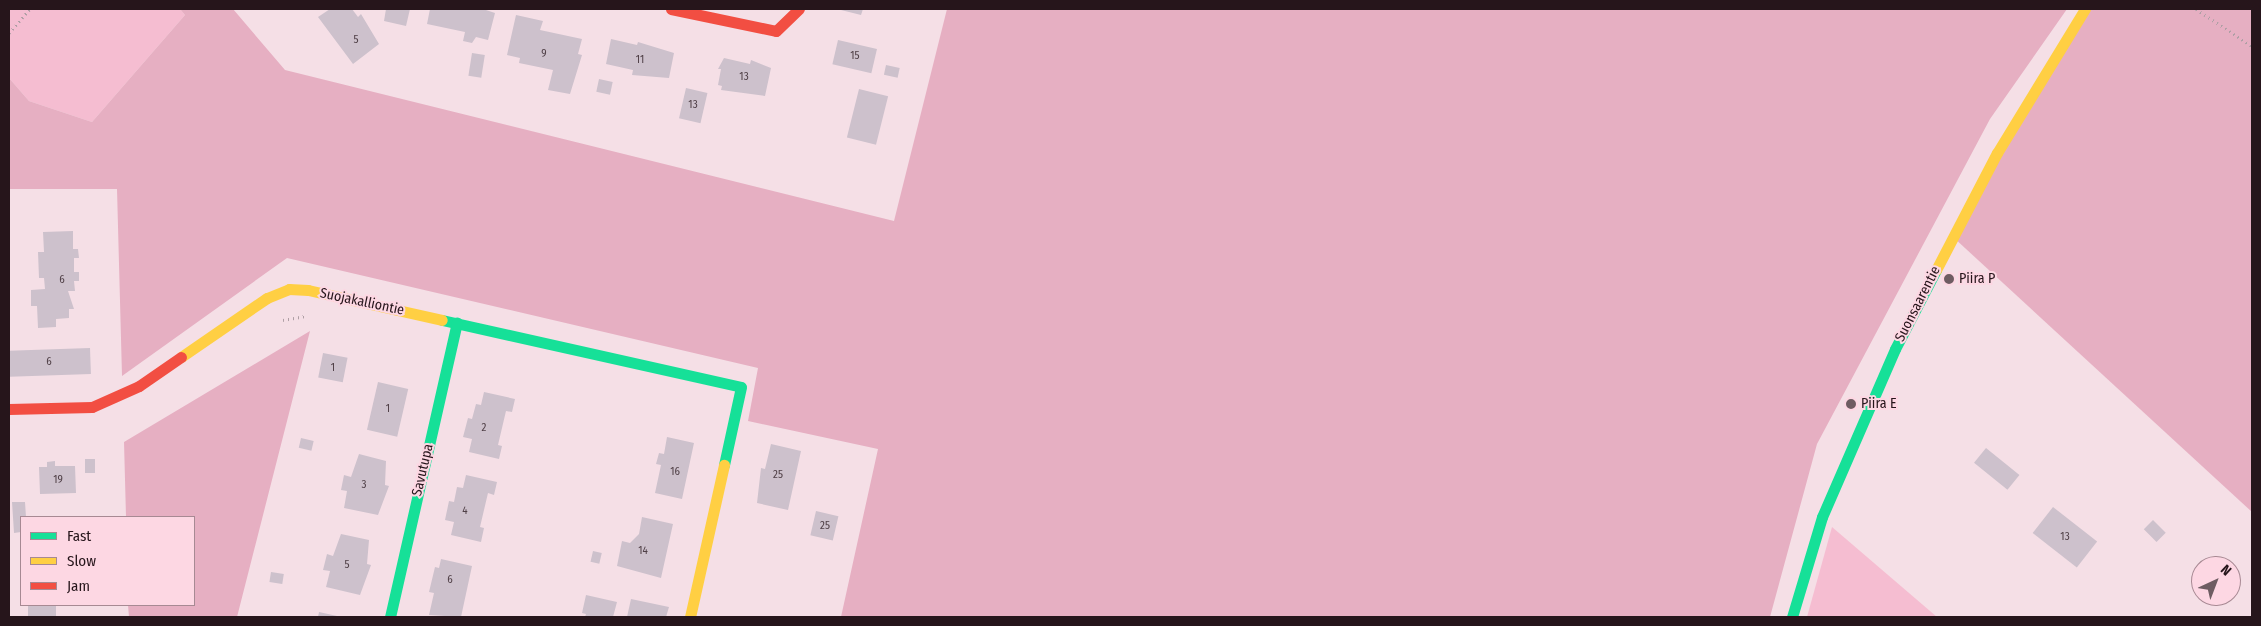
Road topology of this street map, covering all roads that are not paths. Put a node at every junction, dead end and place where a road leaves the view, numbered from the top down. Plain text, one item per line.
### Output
1 (671, 9) edge
2 (799, 9) edge
3 (2085, 9) edge
4 (457, 323) junction
5 (9, 409) edge
6 (390, 617) edge
7 (690, 617) edge
8 (1792, 617) edge

1 - 2 street
3 - 8 street, Suonsaarentie
4 - 5 street, Suojakalliontie
4 - 6 street, Savutupa
4 - 7 street, Suojakalliontie

